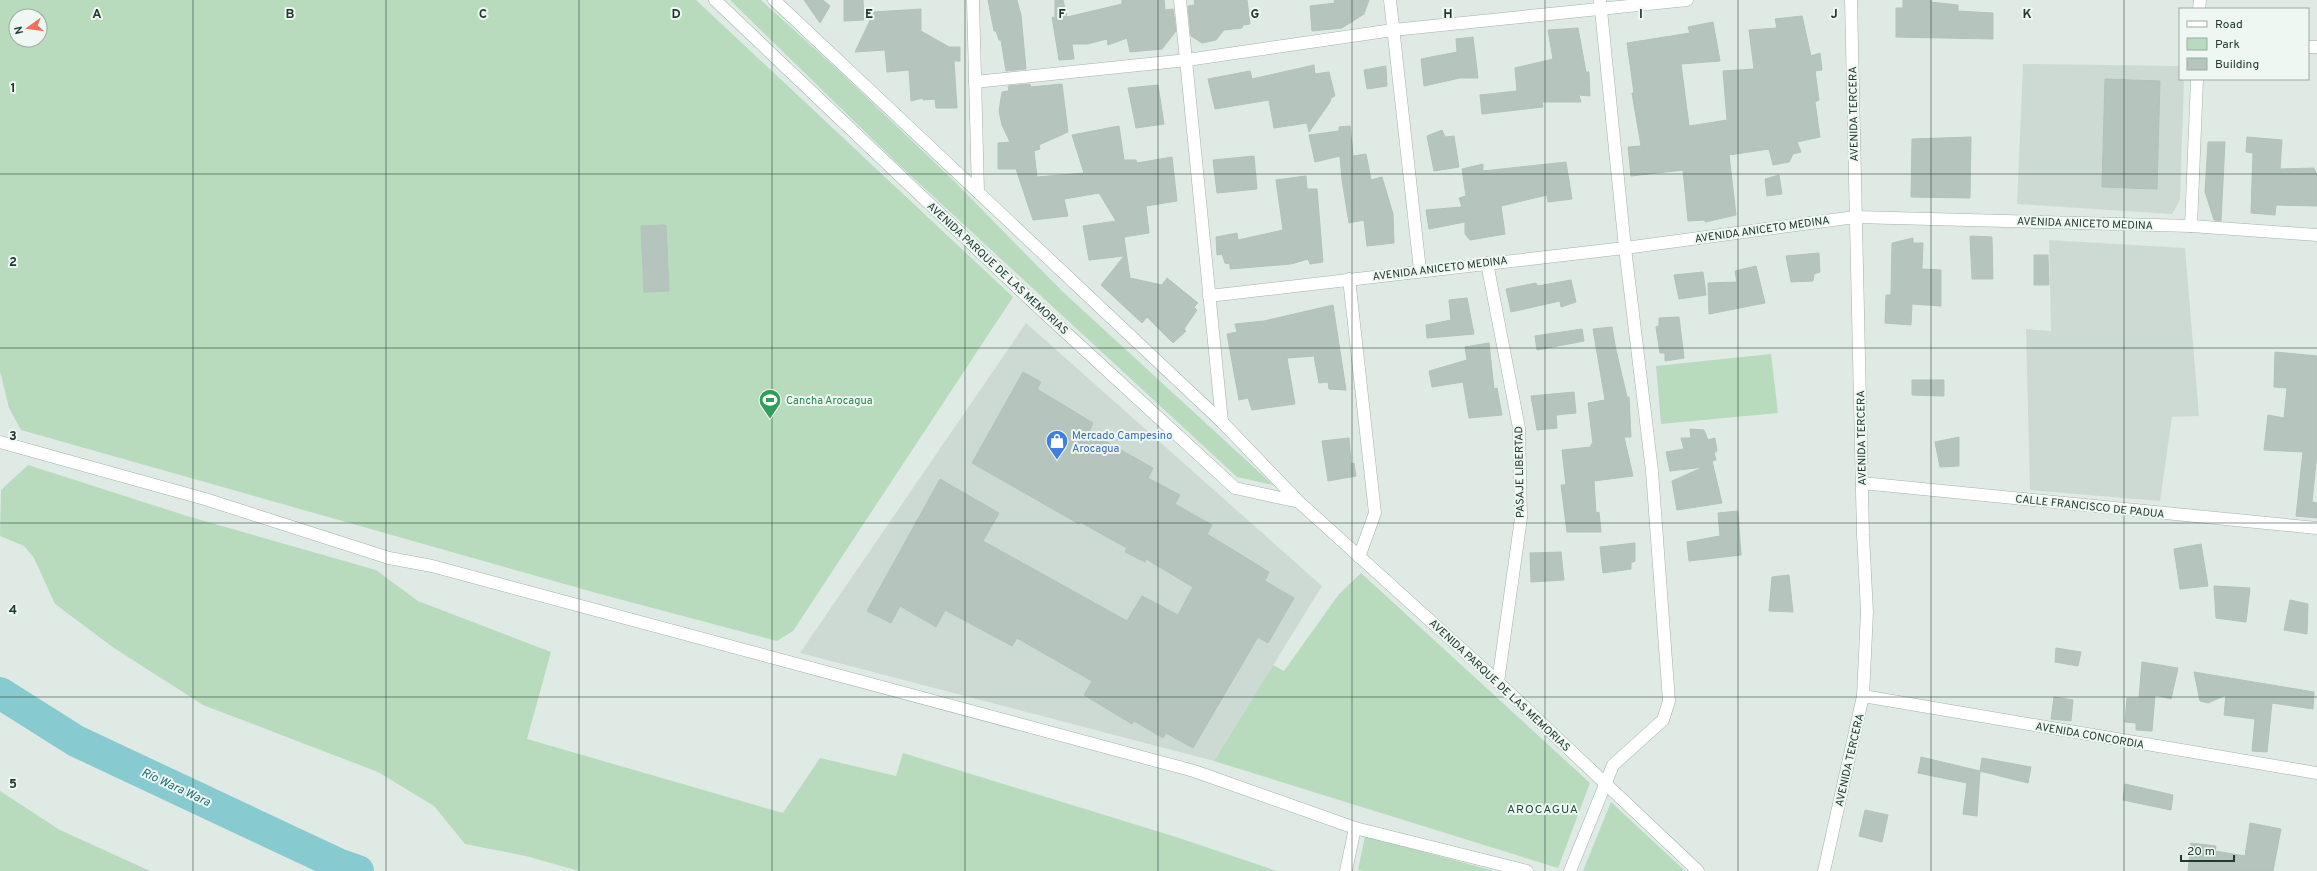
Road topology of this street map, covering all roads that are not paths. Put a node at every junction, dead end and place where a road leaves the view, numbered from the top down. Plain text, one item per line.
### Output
1 (715, 0) edge
2 (774, 0) edge
3 (973, 0) edge
4 (1180, 0) edge
5 (1390, 0) edge
6 (1687, 0) edge
7 (1851, 0) edge
8 (1600, 5) edge
9 (1393, 30) junction
10 (1187, 60) junction
11 (2197, 80) edge
12 (975, 82) junction
13 (978, 192) junction
14 (1855, 216) junction
15 (2191, 226) junction
16 (2317, 235) edge
17 (1625, 248) junction
18 (1487, 263) junction
19 (1420, 270) junction
20 (1349, 279) junction
21 (1210, 296) junction
22 (1222, 422) junction
23 (0, 442) edge
24 (1862, 483) junction
25 (1299, 502) junction
26 (2317, 528) edge
27 (1359, 557) junction
28 (1498, 682) junction
29 (1863, 696) junction
30 (2317, 773) edge
31 (1605, 785) junction
32 (1355, 828) junction
33 (1346, 871) edge
34 (1528, 871) edge
35 (1570, 871) edge
36 (1698, 871) edge
37 (1824, 871) edge

1 - 25 street, AVENIDA PARQUE DE LAS MEMORIAS
2 - 13 street, AVENIDA PARQUE DE LAS MEMORIAS
3 - 12 street
4 - 10 street
5 - 9 street
6 - 8 street
7 - 14 street, AVENIDA TERCERA
8 - 9 street
8 - 17 street
9 - 10 street
9 - 19 street
10 - 12 street
10 - 21 street
11 - 15 street
12 - 13 street
13 - 22 street, AVENIDA PARQUE DE LAS MEMORIAS
14 - 15 street, AVENIDA ANICETO MEDINA
14 - 17 street, AVENIDA ANICETO MEDINA
14 - 24 street, AVENIDA TERCERA
15 - 16 street, AVENIDA ANICETO MEDINA
17 - 18 street, AVENIDA ANICETO MEDINA
17 - 31 street
18 - 19 street, AVENIDA ANICETO MEDINA
18 - 28 street, PASAJE LIBERTAD
19 - 20 street, AVENIDA ANICETO MEDINA
20 - 21 street, AVENIDA ANICETO MEDINA
20 - 27 street
21 - 22 street
22 - 25 street, AVENIDA PARQUE DE LAS MEMORIAS
23 - 32 street
24 - 26 street, CALLE FRANCISCO DE PADUA
24 - 29 street, AVENIDA TERCERA
25 - 27 street, AVENIDA PARQUE DE LAS MEMORIAS
27 - 28 street, AVENIDA PARQUE DE LAS MEMORIAS
28 - 31 street, AVENIDA PARQUE DE LAS MEMORIAS
29 - 30 street, AVENIDA CONCORDIA
29 - 37 street, AVENIDA TERCERA
31 - 35 street
31 - 36 street, AVENIDA PARQUE DE LAS MEMORIAS
32 - 33 street
32 - 34 street

